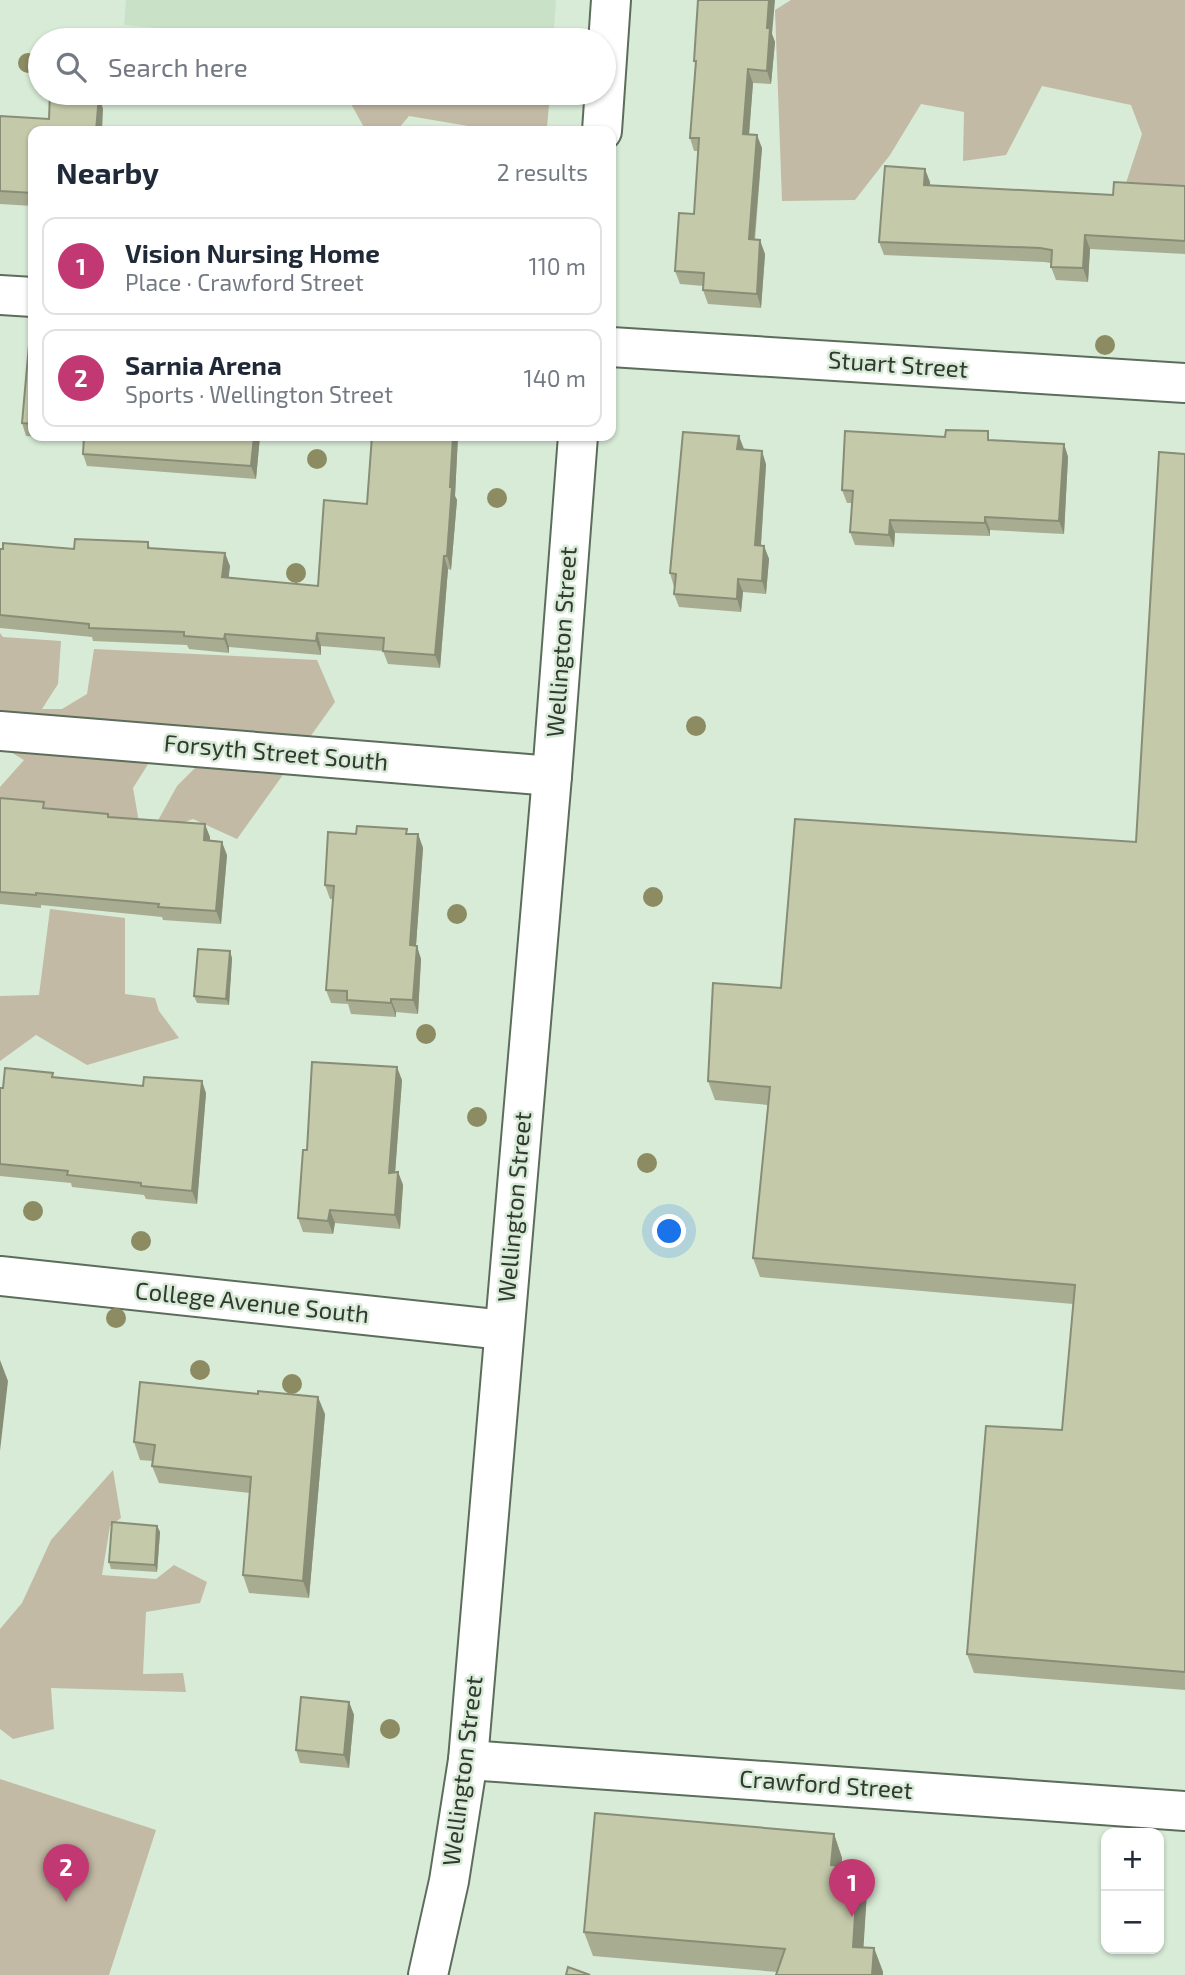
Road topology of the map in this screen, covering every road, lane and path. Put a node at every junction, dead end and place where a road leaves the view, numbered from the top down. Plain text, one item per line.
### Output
1 (611, 0) edge
2 (609, 28) edge
3 (603, 105) edge
4 (601, 126) edge
5 (0, 295) edge
6 (28, 298) edge
7 (616, 347) edge
8 (1185, 383) edge
9 (578, 441) edge
10 (0, 731) edge
11 (552, 776) junction
12 (0, 1276) edge
13 (504, 1330) junction
14 (468, 1760) junction
15 (1185, 1811) edge
16 (428, 1975) edge

1 - 2 street
3 - 4 street
5 - 6 street
7 - 8 street, Stuart Street
9 - 11 street, Wellington Street
10 - 11 street, Forsyth Street South
11 - 13 street, Wellington Street
12 - 13 street, College Avenue South
13 - 14 street, Wellington Street
14 - 15 street, Crawford Street
14 - 16 street, Wellington Street

